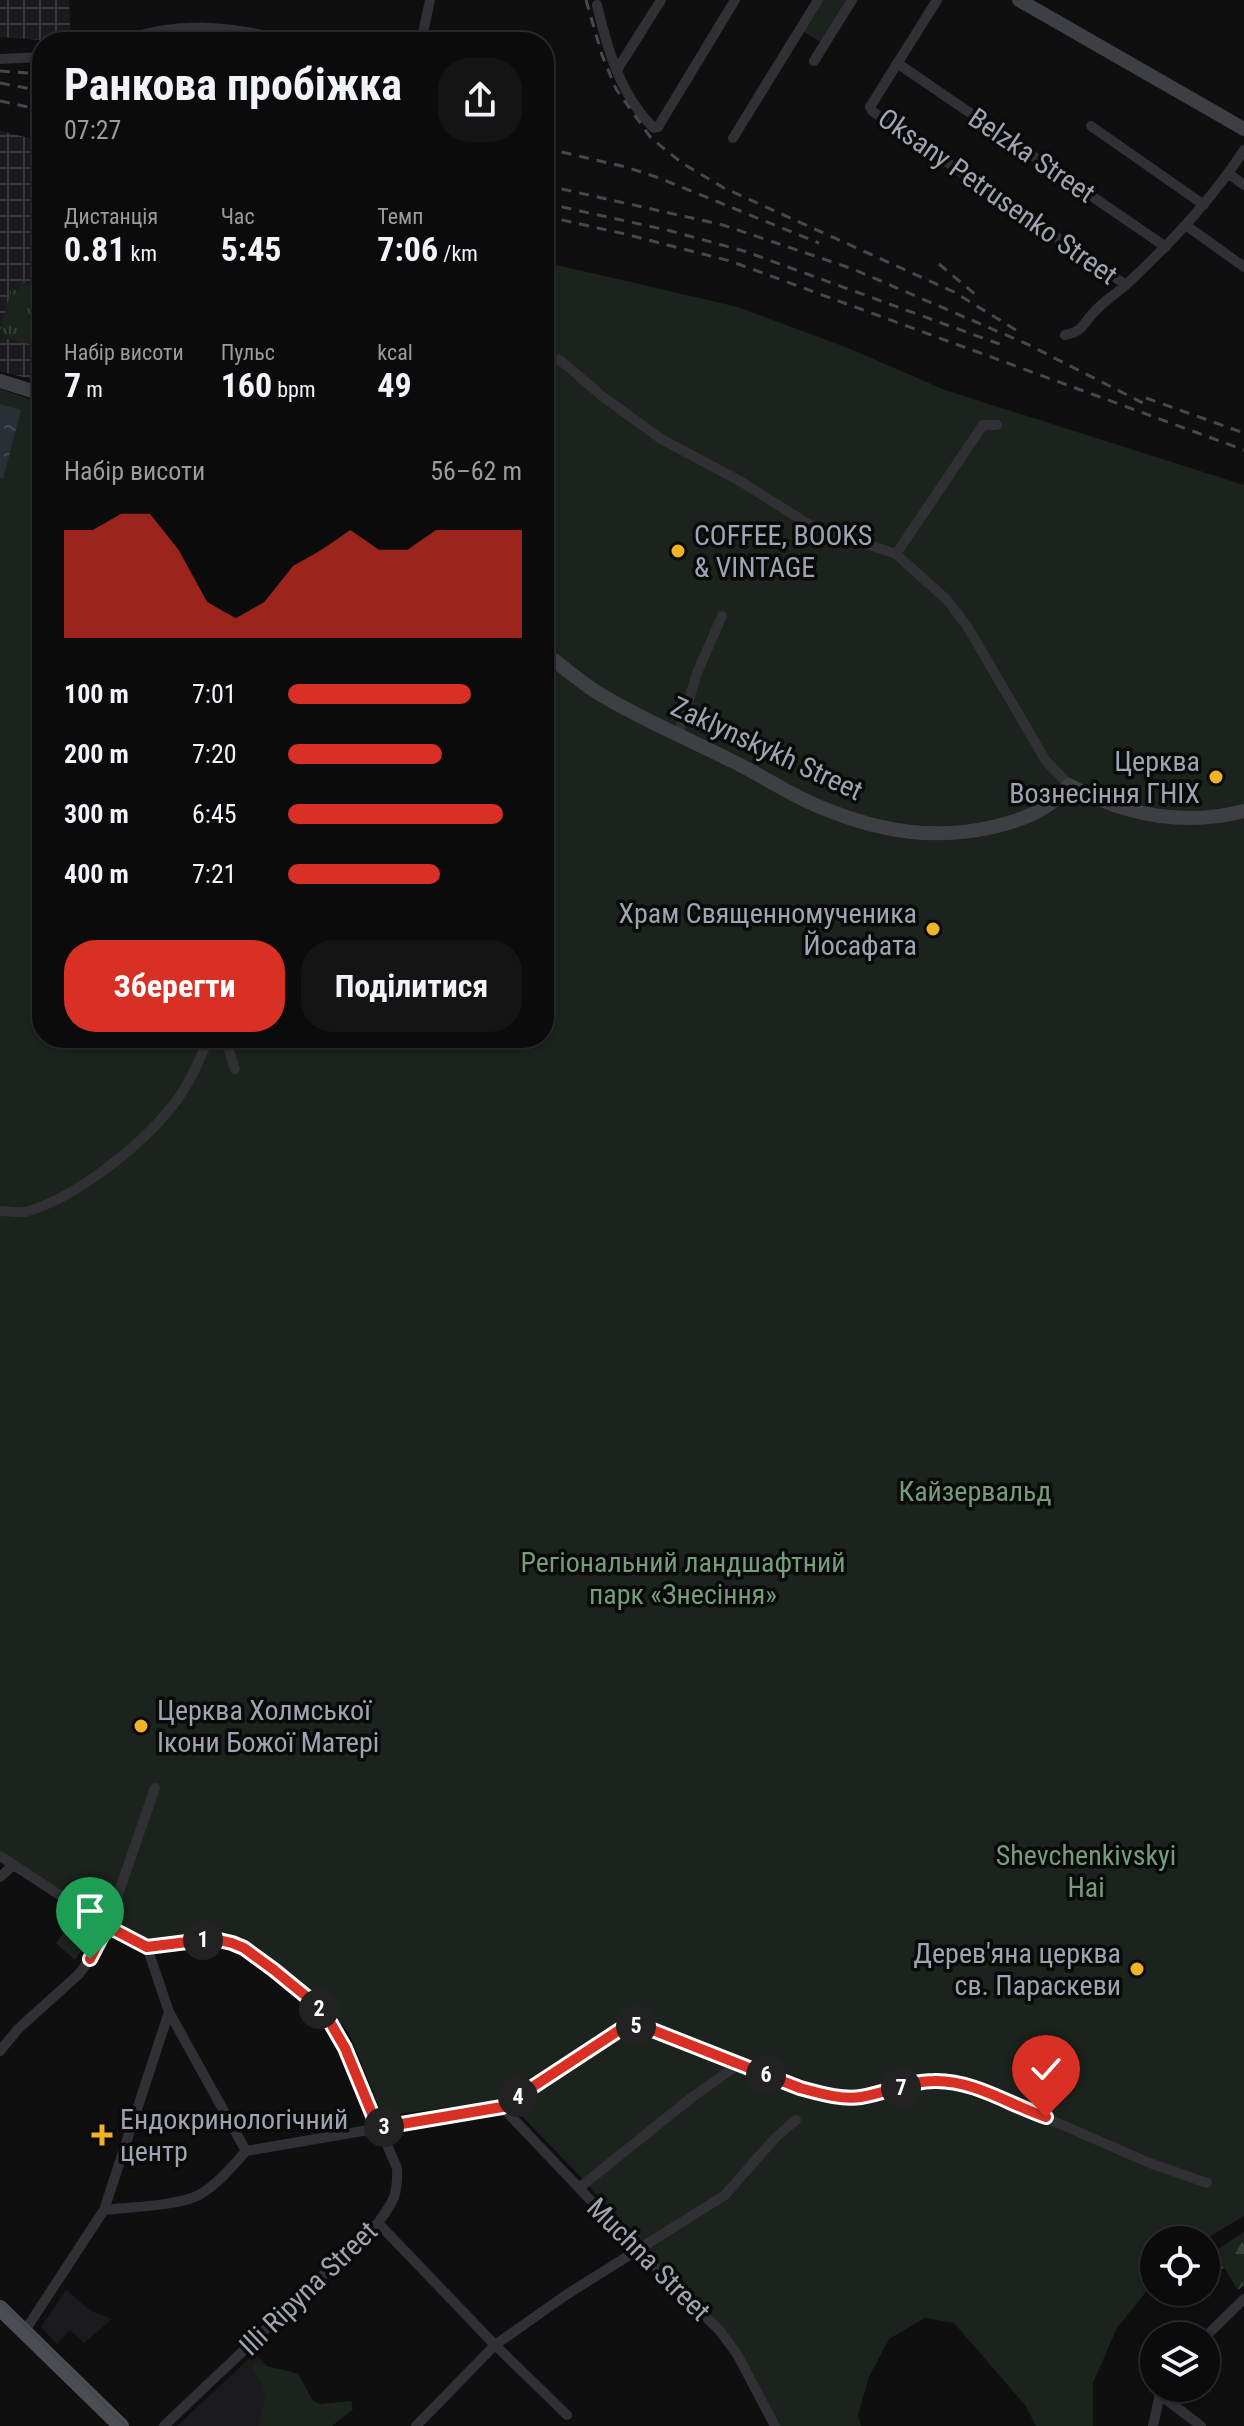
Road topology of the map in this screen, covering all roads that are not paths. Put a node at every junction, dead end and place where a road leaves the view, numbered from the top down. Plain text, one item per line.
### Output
1 (430, 0) edge
2 (661, 0) edge
3 (735, 0) edge
4 (818, 0) edge
5 (852, 0) edge
6 (937, 0) edge
7 (1019, 0) edge
8 (596, 2) edge
9 (150, 32) edge
10 (243, 32) edge
11 (423, 32) edge
12 (32, 57) edge
13 (0, 59) edge
14 (814, 61) dead end
15 (897, 63) junction
16 (617, 70) junction
17 (1091, 126) dead end
18 (1244, 129) edge
19 (733, 138) dead end
20 (1244, 150) edge
21 (1229, 174) junction
22 (1244, 185) edge
23 (1204, 205) junction
24 (1187, 226) junction
25 (1166, 247) junction
26 (1244, 267) edge
27 (1126, 285) junction
28 (1065, 335) dead end
29 (554, 360) edge
30 (0, 381) edge
31 (32, 391) edge
32 (997, 425) dead end
33 (896, 554) junction
34 (722, 616) dead end
35 (554, 663) edge
36 (678, 735) junction
37 (1069, 785) junction
38 (1244, 811) edge
39 (204, 1048) edge
40 (228, 1048) edge
41 (235, 1069) dead end
42 (0, 1211) edge
43 (155, 1788) dead end
44 (0, 1856) edge
45 (13, 1865) junction
46 (0, 1877) edge
47 (107, 1926) junction
48 (147, 1947) junction
49 (169, 2012) junction
50 (0, 2051) edge
51 (739, 2064) junction
52 (502, 2107) junction
53 (796, 2120) dead end
54 (378, 2128) junction
55 (246, 2151) junction
56 (1207, 2183) dead end
57 (579, 2188) junction
58 (104, 2210) junction
59 (378, 2223) junction
60 (638, 2250) junction
61 (1243, 2302) edge
62 (0, 2308) edge
63 (1220, 2323) edge
64 (24, 2332) junction
65 (495, 2345) junction
66 (1158, 2402) edge
67 (1173, 2402) edge
68 (567, 2415) dead end
69 (121, 2426) edge
70 (164, 2426) edge
71 (416, 2426) edge
72 (775, 2426) edge
73 (1153, 2426) edge
74 (1201, 2426) edge

1 - 11 street
2 - 16 street
3 - 16 street
4 - 19 street
5 - 14 street
6 - 15 street
7 - 18 street
8 - 16 street
9 - 10 street
12 - 13 street
15 - 25 street, Belzka Street
15 - 27 street, Oksany Petrusenko Street
17 - 23 street
20 - 21 street
21 - 22 street
21 - 23 street
23 - 24 street
24 - 25 street
24 - 26 street
25 - 27 street
27 - 28 street
29 - 33 street
30 - 31 street
32 - 33 street
33 - 37 street
34 - 36 street
35 - 36 street, Zaklynskykh Street
36 - 37 street, Zaklynskykh Street
37 - 38 street
39 - 42 street
40 - 41 street
43 - 47 street
44 - 45 street
45 - 46 street
45 - 47 street
47 - 48 street
47 - 50 street
48 - 49 street
48 - 54 street, Illi Ripyna Street
49 - 55 street
49 - 58 street
51 - 52 street
51 - 56 street
51 - 57 street
52 - 54 street
52 - 57 street, Muchna Street
53 - 60 street
54 - 55 street
54 - 59 street, Illi Ripyna Street
55 - 58 street
57 - 60 street, Muchna Street
58 - 64 street
59 - 65 street
59 - 70 street, Illi Ripyna Street
60 - 65 street
60 - 72 street, Muchna Street
61 - 63 street
62 - 64 main road
64 - 69 main road
65 - 68 street
65 - 71 street
66 - 73 street
67 - 74 street

